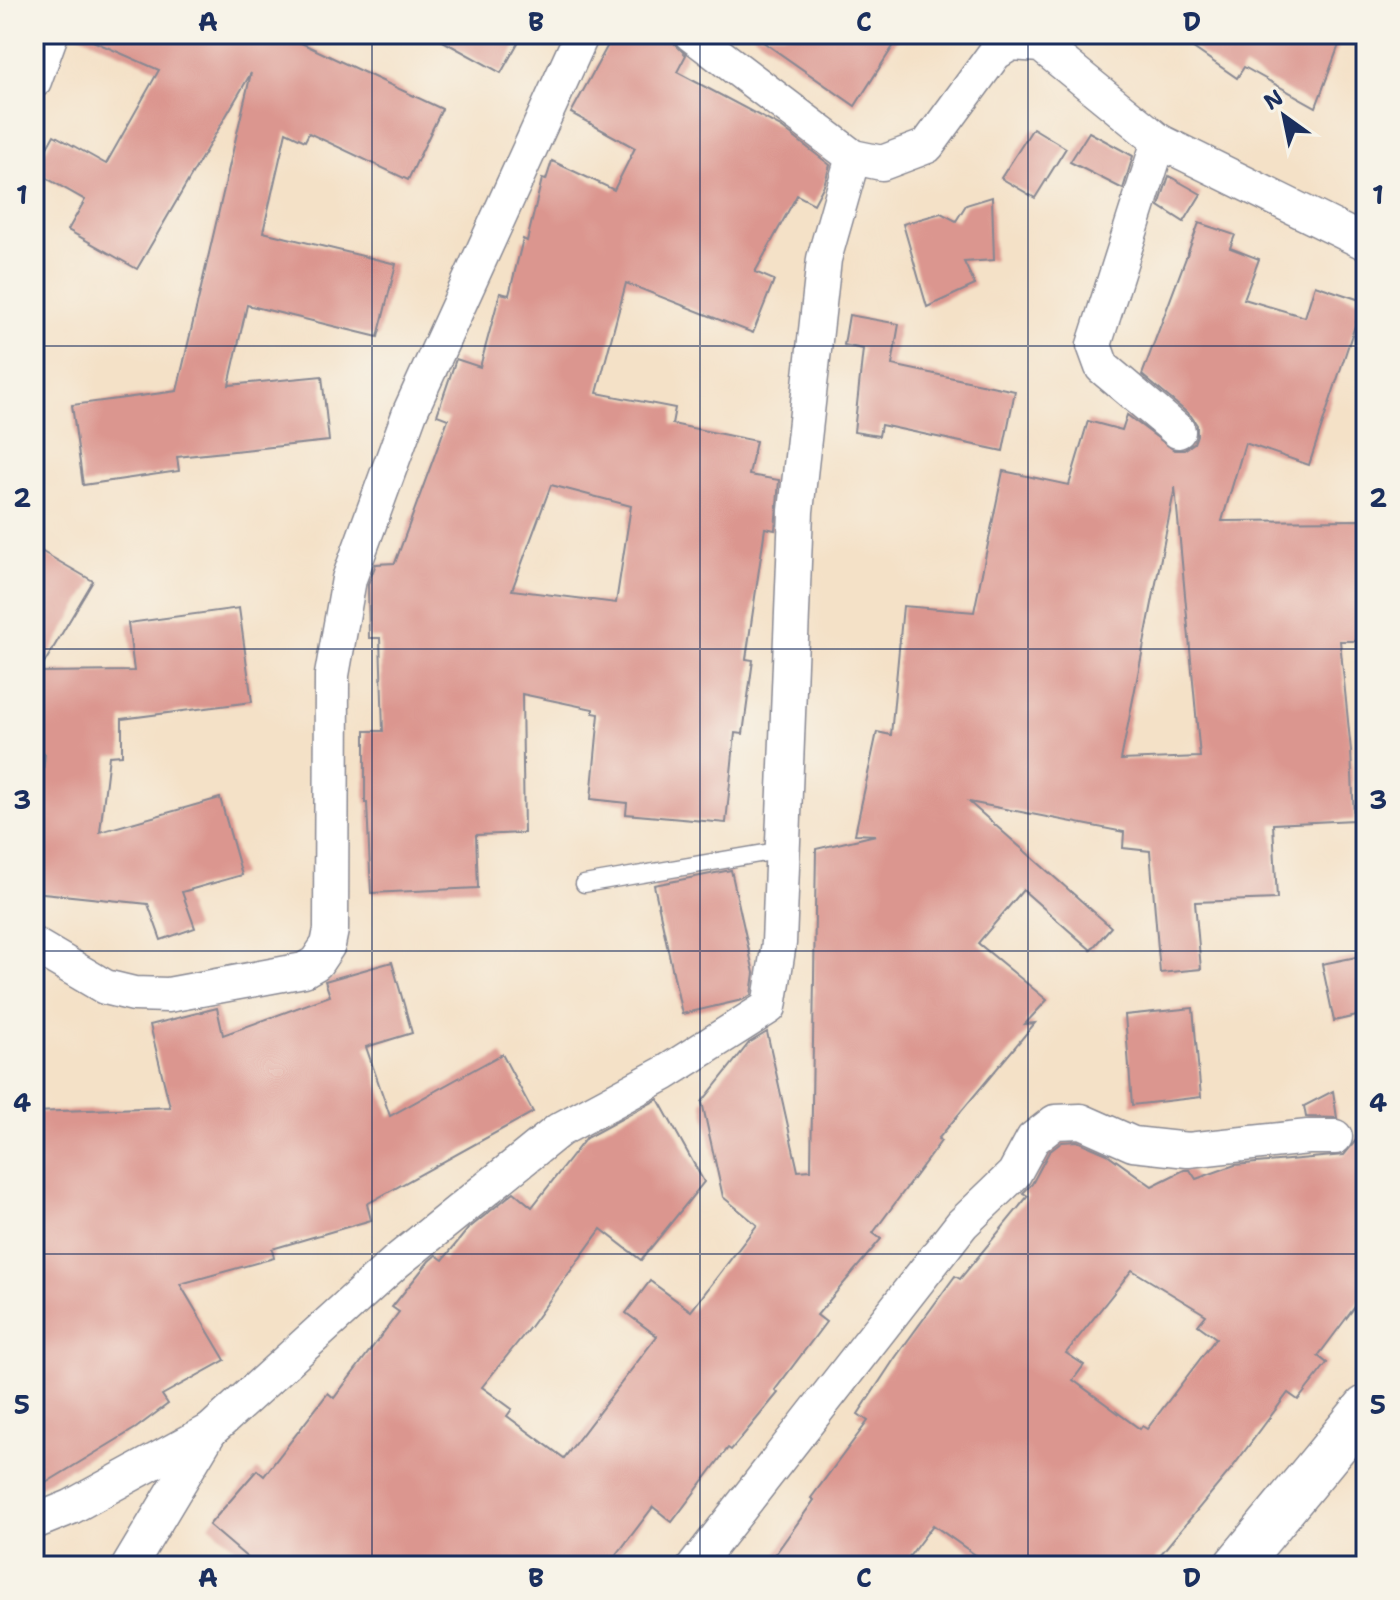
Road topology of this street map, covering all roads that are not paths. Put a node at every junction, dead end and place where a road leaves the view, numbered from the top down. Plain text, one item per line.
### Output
1 (51, 34) edge
2 (582, 34) edge
3 (691, 34) edge
4 (34, 81) edge
5 (1159, 141) junction
6 (853, 157) junction
7 (1366, 243) edge
8 (1178, 431) dead end
9 (783, 850) junction
10 (584, 884) dead end
11 (34, 945) edge
12 (1335, 1137) dead end
13 (1366, 1408) edge
14 (210, 1431) junction
15 (34, 1522) edge
16 (129, 1566) edge
17 (695, 1566) edge
18 (1236, 1566) edge

1 - 4 street
2 - 11 street
3 - 6 street
5 - 6 street
5 - 7 street
5 - 8 street
6 - 9 street
9 - 10 lane
9 - 14 street
12 - 17 street
13 - 18 street
14 - 15 street
14 - 16 street

